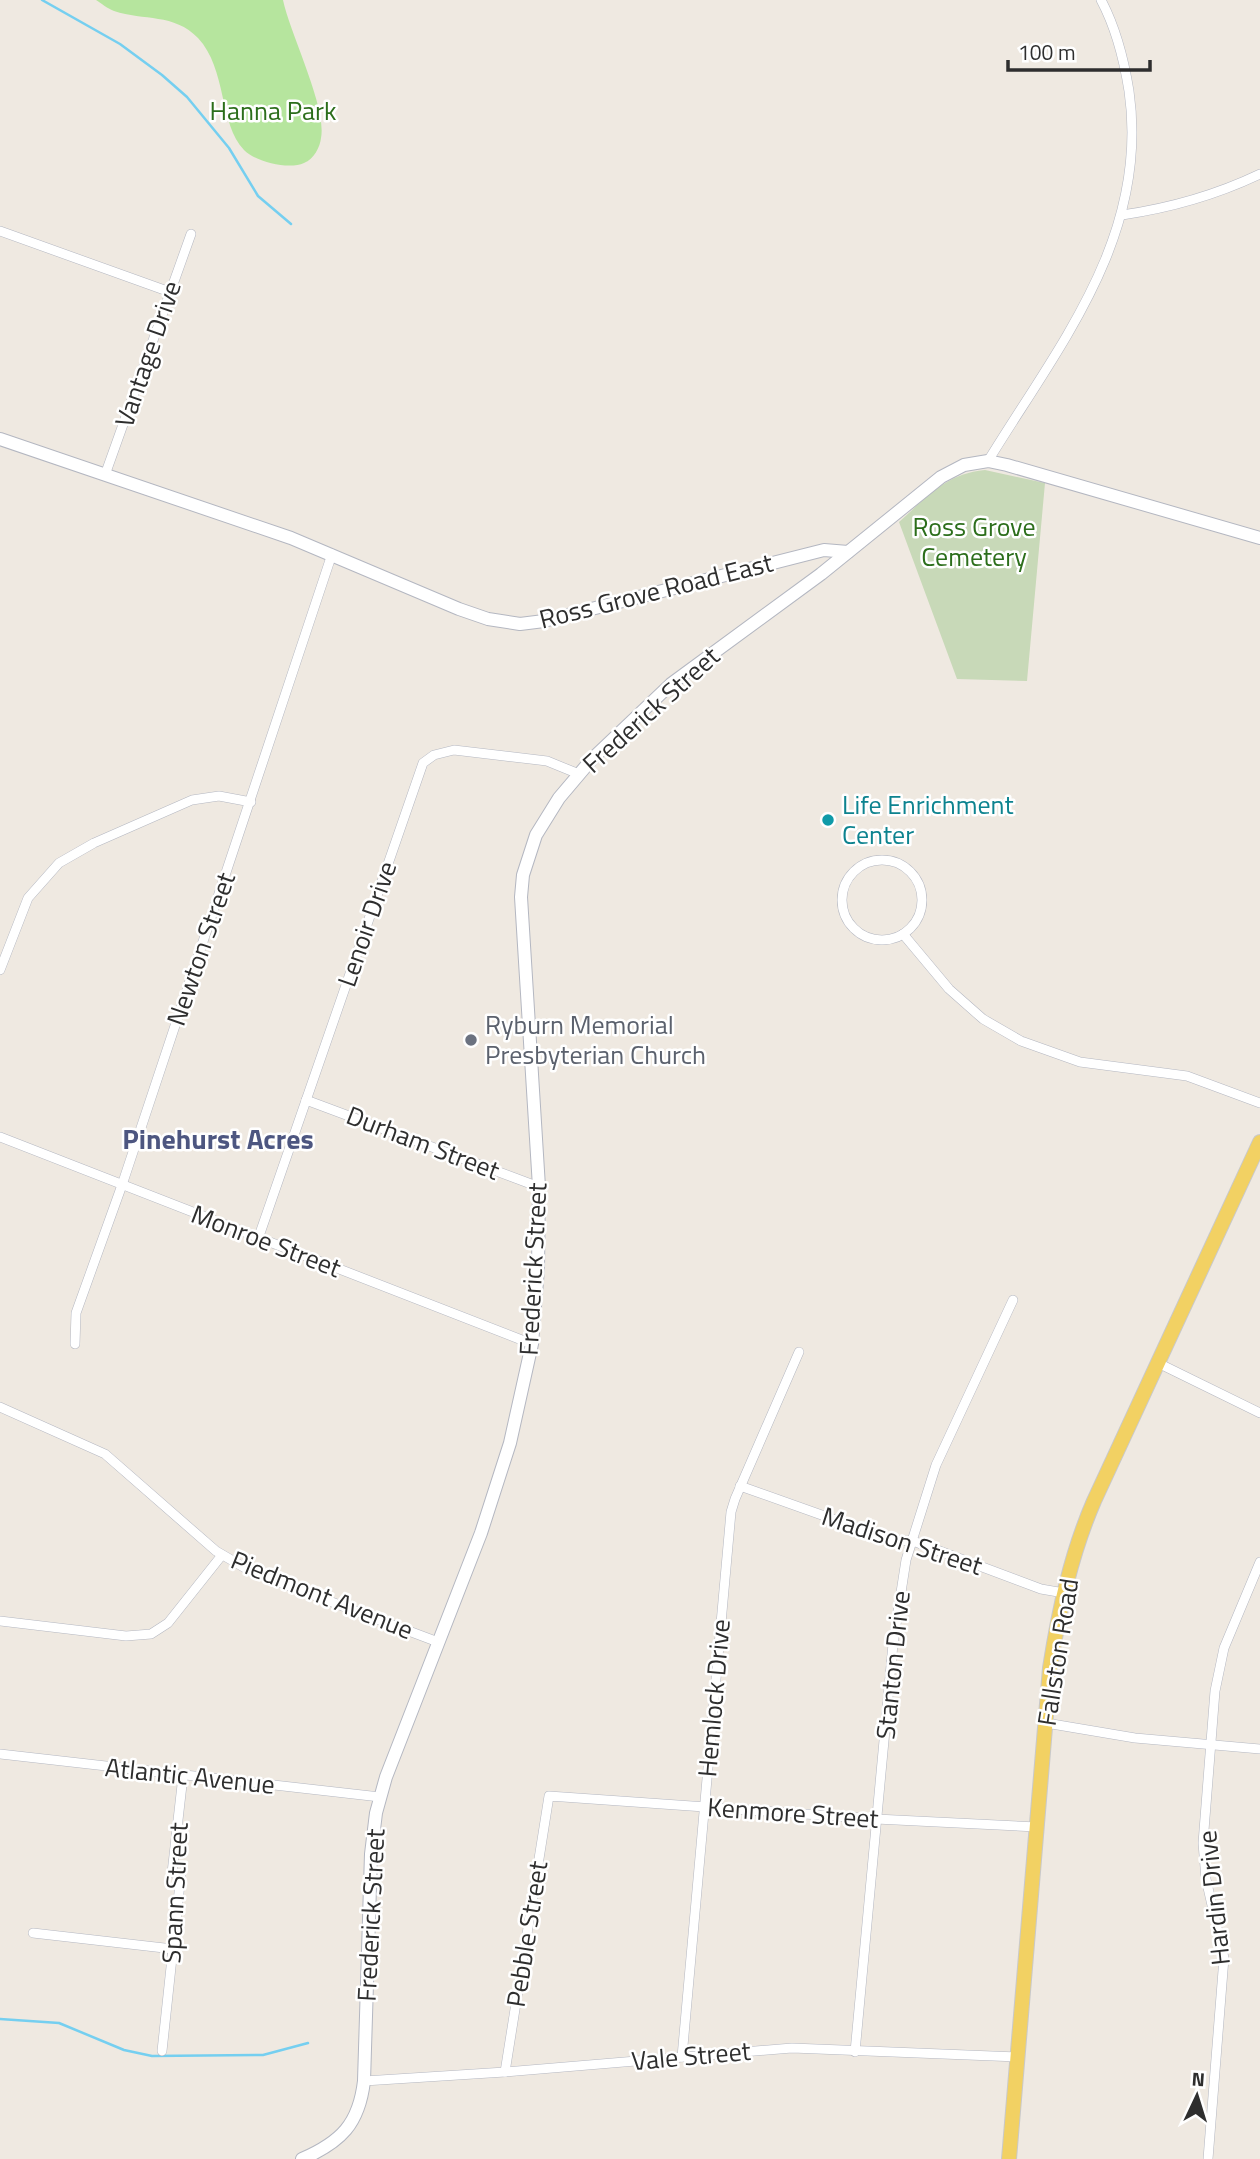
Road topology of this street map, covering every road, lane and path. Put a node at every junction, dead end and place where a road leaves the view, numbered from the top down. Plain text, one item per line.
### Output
1 (1101, 0) edge
2 (1260, 174) edge
3 (1122, 215) junction
4 (0, 230) edge
5 (191, 234) dead end
6 (170, 292) junction
7 (0, 439) edge
8 (988, 461) junction
9 (105, 475) junction
10 (1260, 538) edge
11 (848, 552) junction
12 (332, 554) junction
13 (579, 774) junction
14 (251, 802) junction
15 (903, 934) junction
16 (0, 970) edge
17 (306, 1100) junction
18 (1260, 1102) edge
19 (0, 1137) edge
20 (1260, 1142) edge
21 (122, 1185) junction
22 (539, 1187) junction
23 (258, 1238) junction
24 (1013, 1300) dead end
25 (75, 1343) dead end
26 (532, 1344) junction
27 (799, 1352) dead end
28 (1157, 1363) junction
29 (0, 1408) edge
30 (1260, 1413) edge
31 (740, 1486) junction
32 (913, 1541) junction
33 (222, 1555) junction
34 (1260, 1562) edge
35 (1064, 1593) junction
36 (0, 1621) edge
37 (438, 1642) junction
38 (1046, 1723) junction
39 (1212, 1745) junction
40 (1260, 1749) edge
41 (0, 1754) edge
42 (183, 1776) junction
43 (549, 1796) joint
44 (380, 1797) junction
45 (705, 1807) junction
46 (876, 1819) junction
47 (1037, 1828) junction
48 (33, 1933) dead end
49 (173, 1949) junction
50 (162, 2051) dead end
51 (855, 2052) junction
52 (682, 2057) junction
53 (1018, 2057) junction
54 (505, 2072) junction
55 (364, 2081) junction
56 (302, 2159) edge
57 (1009, 2159) edge
58 (1208, 2159) edge

1 - 3 street
2 - 3 street
3 - 8 street
4 - 6 street
5 - 6 street, Vantage Drive
6 - 9 street, Vantage Drive
7 - 9 street, Ross Grove Road East
8 - 10 street
8 - 11 street
9 - 12 street, Ross Grove Road East
11 - 12 street, Ross Grove Road East
11 - 13 street, Frederick Street
12 - 14 street, Newton Street
13 - 17 street, Lenoir Drive
13 - 22 street, Frederick Street
14 - 16 street
14 - 21 street, Newton Street
15 - 15 street
15 - 18 street
17 - 22 street, Durham Street
17 - 23 street, Lenoir Drive
19 - 21 street, Monroe Street
20 - 28 main road, Fallston Road
21 - 23 street, Monroe Street
21 - 25 street, Newton Street
22 - 26 street, Frederick Street
23 - 26 street, Monroe Street
24 - 32 street, Stanton Drive
26 - 37 street, Frederick Street
27 - 31 street, Hemlock Drive
28 - 30 street
28 - 35 main road, Fallston Road
29 - 33 street, Piedmont Avenue
31 - 32 street, Madison Street
31 - 45 street, Hemlock Drive
32 - 35 street, Madison Street
32 - 46 street, Stanton Drive
33 - 36 street
33 - 37 street, Piedmont Avenue
34 - 39 street, Hardin Drive
35 - 38 main road, Fallston Road
37 - 44 street, Frederick Street
38 - 39 street
38 - 47 main road, Fallston Road
39 - 40 street
39 - 58 street, Hardin Drive
41 - 42 street, Atlantic Avenue
42 - 44 street, Atlantic Avenue
42 - 49 street, Spann Street
43 - 45 street, Kenmore Street
43 - 54 street, Pebble Street
44 - 55 street, Frederick Street
45 - 46 street, Kenmore Street
45 - 52 street, Hemlock Drive
46 - 47 street, Kenmore Street
46 - 51 street, Stanton Drive
47 - 53 main road, Fallston Road
48 - 49 street
49 - 50 street, Spann Street
51 - 52 street, Vale Street
51 - 53 street, Vale Street
52 - 54 street, Vale Street
53 - 57 main road, Fallston Road
54 - 55 street, Vale Street
55 - 56 street, Frederick Street

